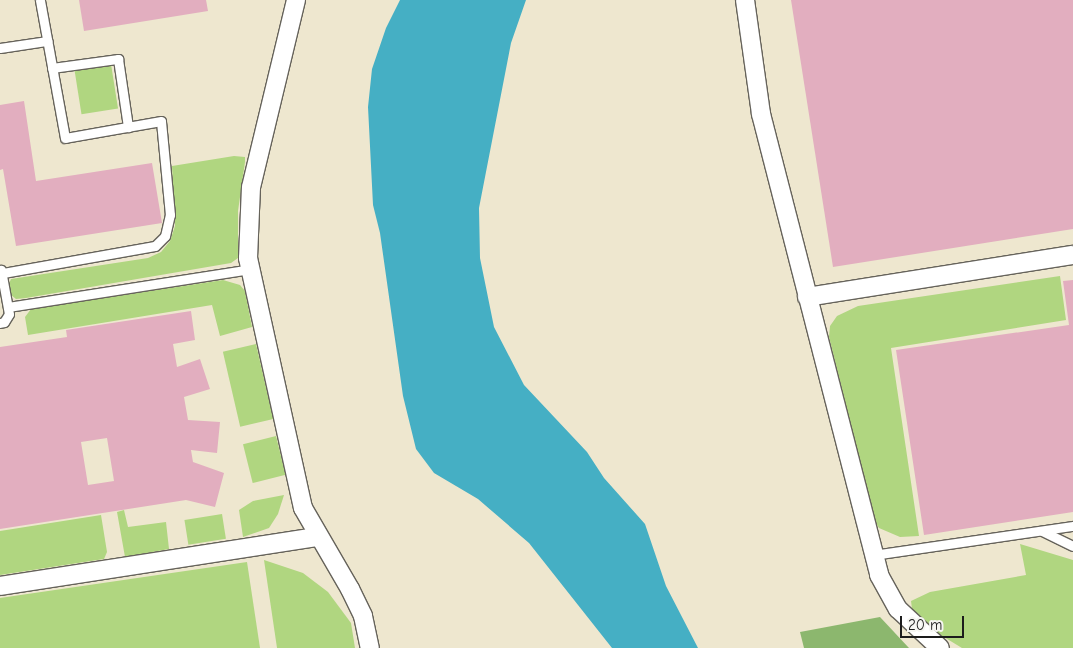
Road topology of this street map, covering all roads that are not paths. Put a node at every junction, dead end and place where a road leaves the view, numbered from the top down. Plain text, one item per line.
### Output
1 (40, 0) edge
2 (296, 0) edge
3 (745, 0) edge
4 (47, 41) junction
5 (0, 48) edge
6 (52, 68) junction
7 (128, 127) junction
8 (1073, 255) edge
9 (250, 269) junction
10 (1, 271) edge
11 (807, 296) junction
12 (8, 306) junction
13 (0, 323) edge
14 (1073, 526) edge
15 (1042, 530) junction
16 (317, 537) junction
17 (1073, 546) edge
18 (873, 556) junction
19 (0, 586) edge
20 (370, 648) edge
21 (940, 648) edge

1 - 4 lane
2 - 9 street
3 - 11 street
4 - 5 lane
4 - 6 lane
6 - 7 lane
6 - 7 lane
7 - 10 lane
8 - 11 street
9 - 12 lane
9 - 16 street
10 - 12 lane
11 - 18 street
12 - 13 lane
14 - 15 lane
15 - 17 lane
15 - 18 lane
16 - 19 street
16 - 20 street
18 - 21 street

